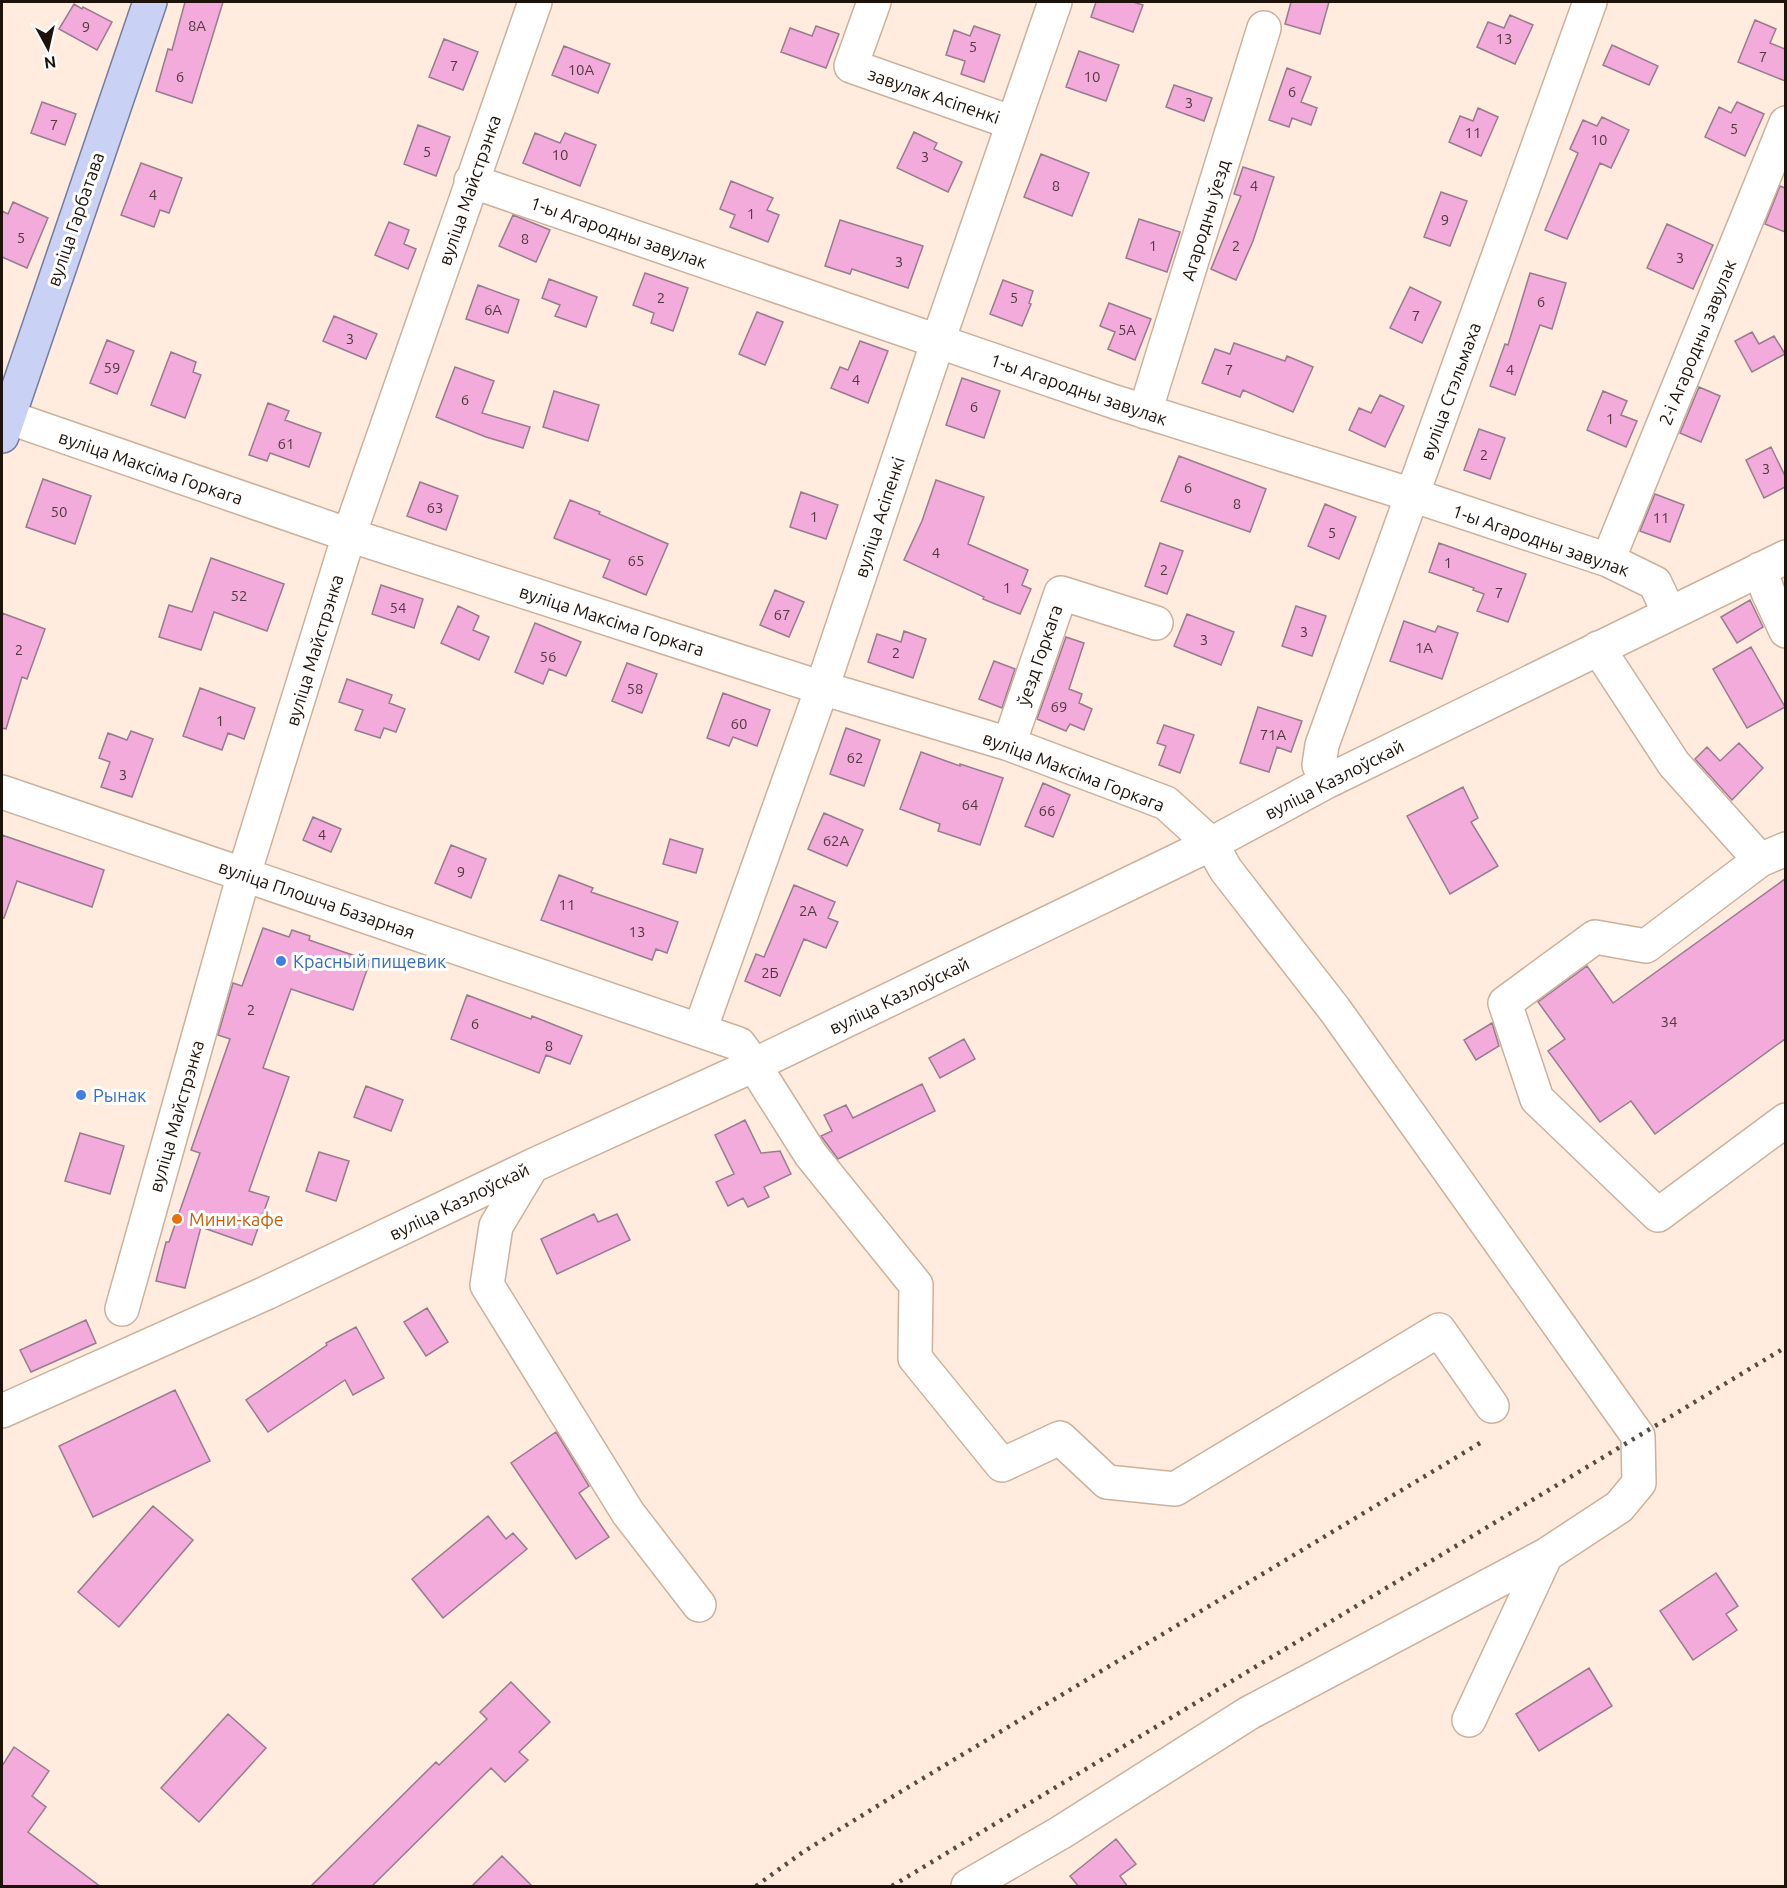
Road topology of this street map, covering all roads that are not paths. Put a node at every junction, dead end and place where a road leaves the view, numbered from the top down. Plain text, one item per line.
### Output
1 (150, 2) edge
2 (535, 2) edge
3 (874, 2) edge
4 (1055, 2) edge
5 (1590, 2) edge
6 (1264, 28) dead end
7 (1013, 123) junction
8 (1785, 123) edge
9 (471, 181) junction
10 (938, 341) junction
11 (1145, 412) junction
12 (3, 423) edge
13 (1412, 495) junction
14 (349, 535) junction
15 (1608, 560) junction
16 (1773, 563) edge
17 (1669, 613) junction
18 (1156, 623) dead end
19 (1785, 631) edge
20 (1598, 648) junction
21 (822, 688) junction
22 (1009, 744) junction
23 (1326, 782) junction
24 (2, 792) edge
25 (1211, 844) junction
26 (1773, 855) edge
27 (244, 874) junction
28 (700, 1030) junction
29 (754, 1065) junction
30 (1785, 1120) edge
31 (532, 1166) junction
32 (122, 1309) dead end
33 (1492, 1406) dead end
34 (2, 1411) edge
35 (1546, 1555) junction
36 (699, 1605) dead end
37 (1469, 1720) dead end
38 (968, 1887) edge

1 - 12 main road, вуліца Гарбатава
2 - 9 street, вуліца Майстрэнка
3 - 7 street, завулак Асіпенкі
4 - 7 street, вуліца Асіпенкі
5 - 13 street, вуліца Стэльмаха
6 - 11 street, Агародны ўезд
7 - 10 street, вуліца Асіпенкі
8 - 15 street, 2-і Агародны завулак
9 - 10 street, 1-ы Агародны завулак
9 - 14 street, вуліца Майстрэнка
10 - 11 street, 1-ы Агародны завулак
10 - 21 street, вуліца Асіпенкі
11 - 13 street, 1-ы Агародны завулак
12 - 14 street, вуліца Максіма Горкага
13 - 15 street, 1-ы Агародны завулак
13 - 23 street, вуліца Стэльмаха
14 - 21 street, вуліца Максіма Горкага
14 - 27 street, вуліца Майстрэнка
15 - 17 street, 1-ы Агародны завулак
16 - 17 street, вуліца Казлоўскай
16 - 19 street
17 - 20 street, вуліца Казлоўскай
18 - 22 street, ўезд Горкага
20 - 23 street, вуліца Казлоўскай
20 - 26 street
21 - 22 street, вуліца Максіма Горкага
21 - 28 street, вуліца Асіпенкі
22 - 25 street, вуліца Максіма Горкага
23 - 25 street, вуліца Казлоўскай
24 - 27 street, вуліца Плошча Базарная
25 - 29 street, вуліца Казлоўскай
25 - 35 street, вуліца Максіма Горкага
26 - 30 street
27 - 28 street, вуліца Плошча Базарная
27 - 32 street, вуліца Майстрэнка
28 - 29 street, вуліца Плошча Базарная
29 - 31 street, вуліца Казлоўскай
29 - 33 street, вуліца Плошча Базарная
31 - 34 street, вуліца Казлоўскай
31 - 36 street
35 - 37 street
35 - 38 street, вуліца Максіма Горкага

